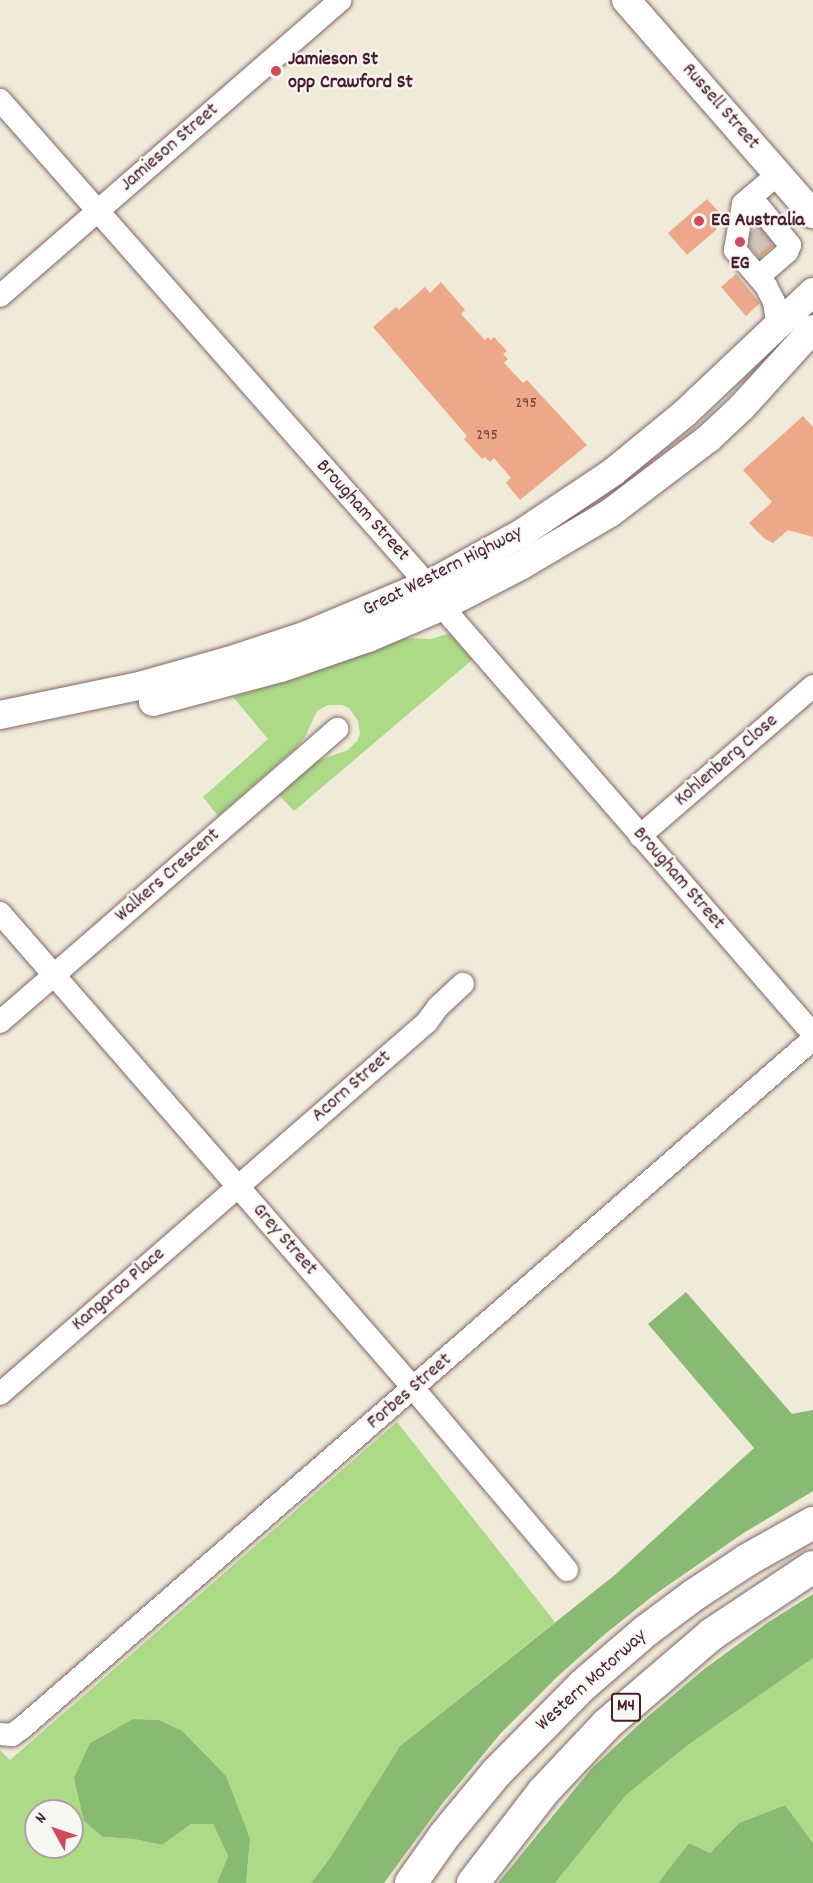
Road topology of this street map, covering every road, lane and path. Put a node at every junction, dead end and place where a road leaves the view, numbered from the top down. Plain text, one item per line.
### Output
1 (339, 0) edge
2 (629, 1) edge
3 (0, 100) edge
4 (778, 174) junction
5 (751, 196) junction
6 (97, 212) junction
7 (813, 214) edge
8 (759, 277) junction
9 (813, 292) edge
10 (0, 296) edge
11 (778, 326) junction
12 (813, 329) edge
13 (813, 359) edge
14 (758, 390) junction
15 (435, 595) junction
16 (813, 686) edge
17 (0, 715) edge
18 (337, 729) dead end
19 (0, 734) edge
20 (640, 836) junction
21 (0, 913) edge
22 (54, 975) junction
23 (463, 984) dead end
24 (0, 1023) edge
25 (813, 1034) edge
26 (813, 1039) edge
27 (238, 1187) junction
28 (414, 1389) junction
29 (0, 1394) edge
30 (813, 1512) edge
31 (813, 1523) edge
32 (785, 1538) junction
33 (813, 1567) edge
34 (567, 1570) dead end
35 (1, 1735) edge
36 (411, 1883) edge
37 (473, 1883) edge

1 - 6 street, Jamieson Street
2 - 4 main road, Russell Street
3 - 6 street, Brougham Street
4 - 5 street
4 - 7 main road, Russell Street
5 - 8 street
5 - 8 street
6 - 10 street, Jamieson Street
6 - 15 street, Brougham Street
8 - 11 street
9 - 11 main road, Great Western Highway
11 - 15 main road, Great Western Highway
12 - 14 main road, Great Western Highway
13 - 14 main road
14 - 15 main road, Great Western Highway
15 - 17 main road, Great Western Highway
15 - 19 main road, Great Western Highway
15 - 20 street, Brougham Street
16 - 20 street, Kohlenberg Close
18 - 22 street, Walkers Crescent
20 - 25 street, Brougham Street
21 - 22 street, Grey Street
22 - 24 street, Walkers Crescent
22 - 27 street, Grey Street
23 - 27 street, Acorn Street
26 - 28 street, Forbes Street
27 - 28 street, Grey Street
27 - 29 street, Kangaroo Place
28 - 34 street, Grey Street
28 - 35 street, Forbes Street
30 - 32 highway
31 - 32 highway, Western Motorway / M4
32 - 36 highway, Western Motorway / M4
33 - 37 highway, M4

